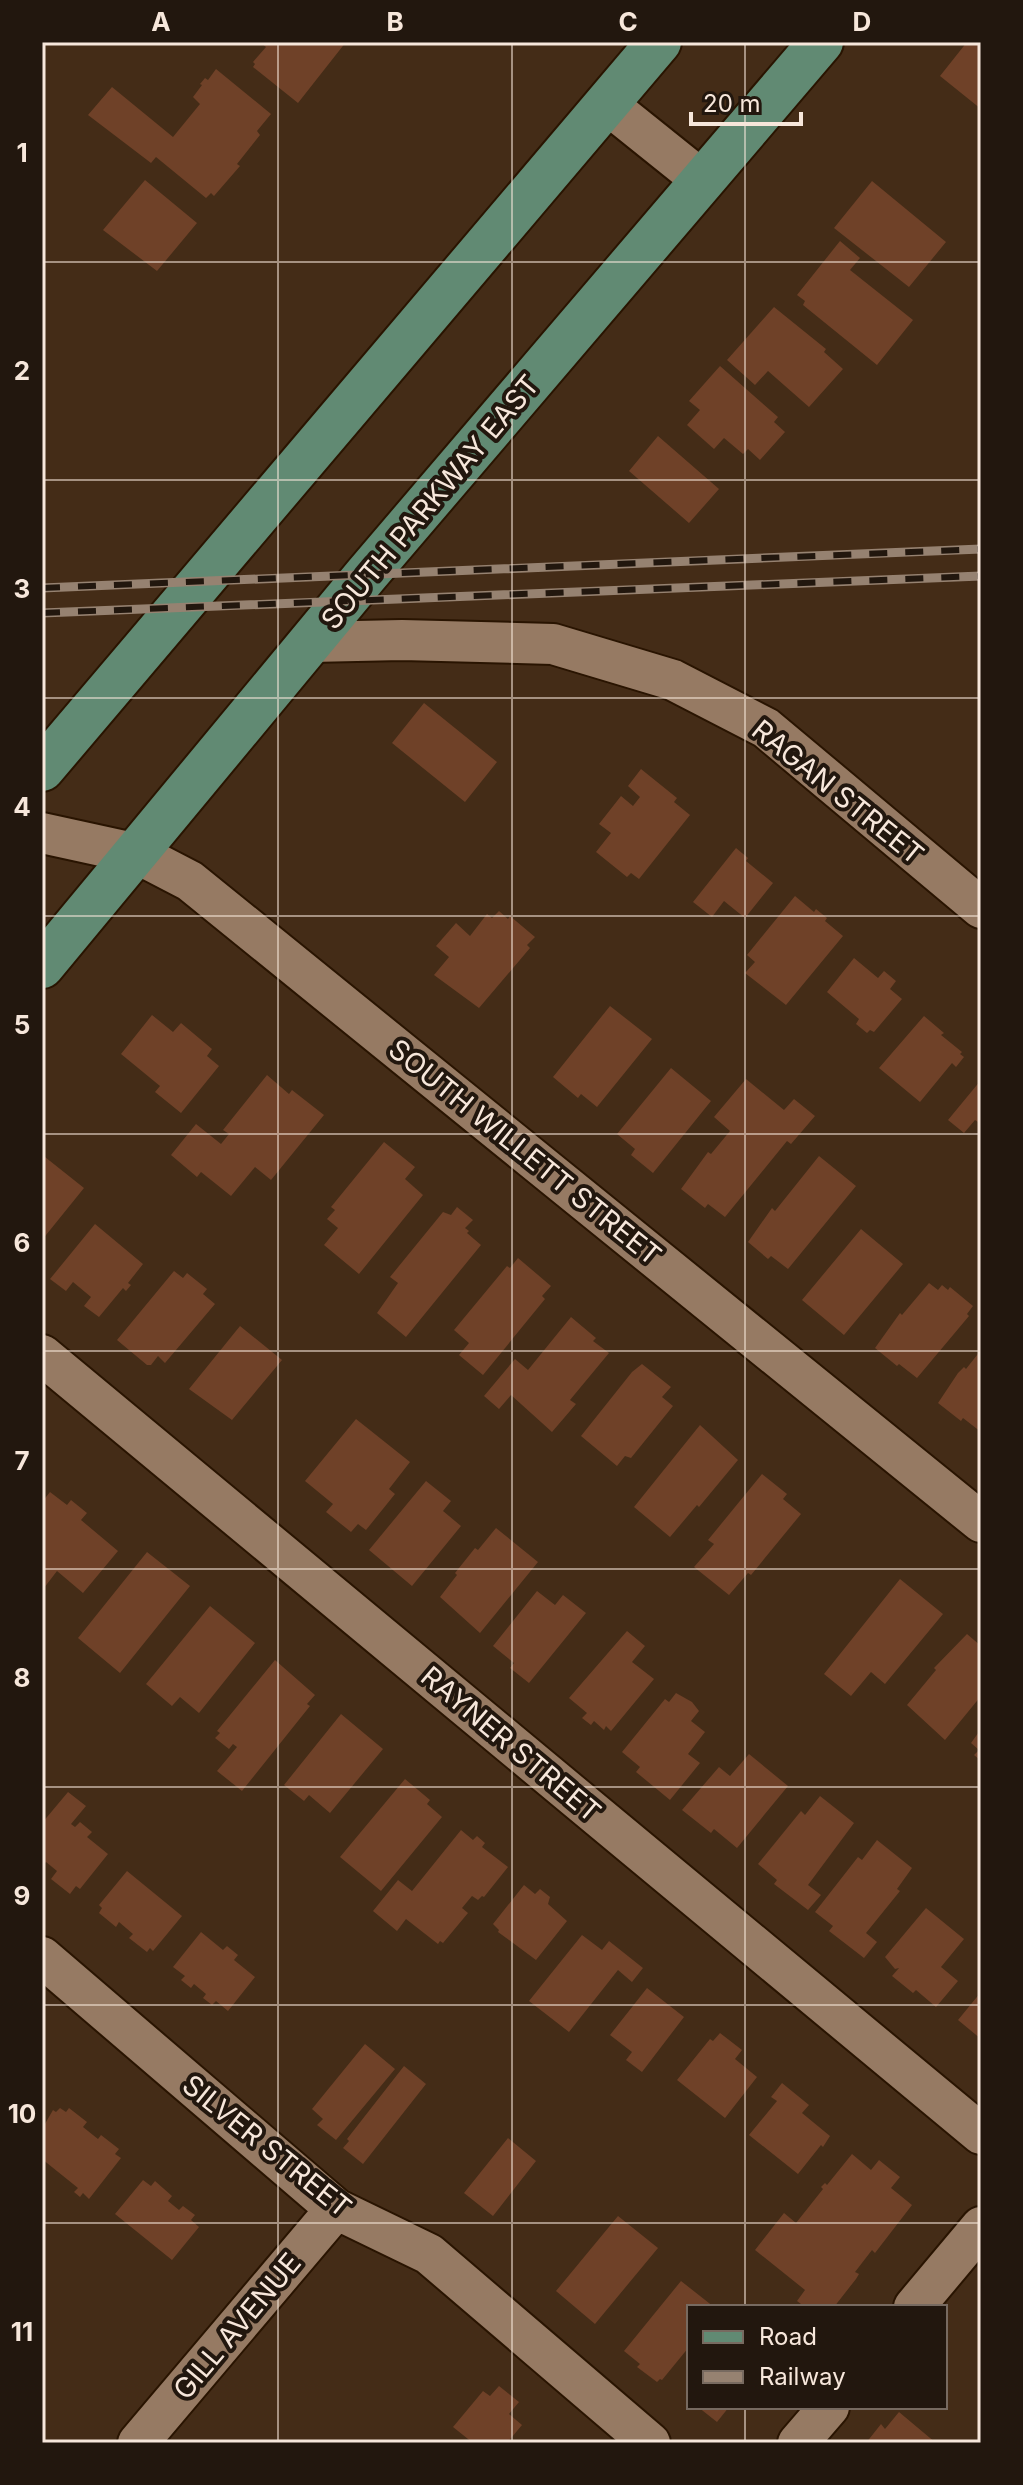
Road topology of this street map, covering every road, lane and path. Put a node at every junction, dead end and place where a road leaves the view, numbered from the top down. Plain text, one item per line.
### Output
1 (659, 42) edge
2 (821, 42) edge
3 (607, 104) junction
4 (703, 181) junction
5 (311, 642) junction
6 (42, 769) edge
7 (42, 833) edge
8 (138, 854) junction
9 (981, 908) edge
10 (42, 966) edge
11 (42, 1355) edge
12 (981, 1522) edge
13 (42, 1957) edge
14 (981, 2134) edge
15 (336, 2209) junction
16 (981, 2227) edge
17 (916, 2305) edge
18 (827, 2409) edge
19 (138, 2443) edge
20 (650, 2443) edge
21 (798, 2443) edge

1 - 3 main road
2 - 4 main road, SOUTH PARKWAY EAST
3 - 4 street
3 - 6 main road
4 - 5 main road, SOUTH PARKWAY EAST
5 - 8 main road, SOUTH PARKWAY EAST
5 - 9 street, RAGAN STREET
7 - 8 street, SOUTH WILLETT STREET
8 - 10 main road, SOUTH PARKWAY EAST
8 - 12 street, SOUTH WILLETT STREET
11 - 14 street, RAYNER STREET
13 - 15 street, SILVER STREET
15 - 19 street, GILL AVENUE
15 - 20 street, SILVER STREET
16 - 17 street
18 - 21 street

